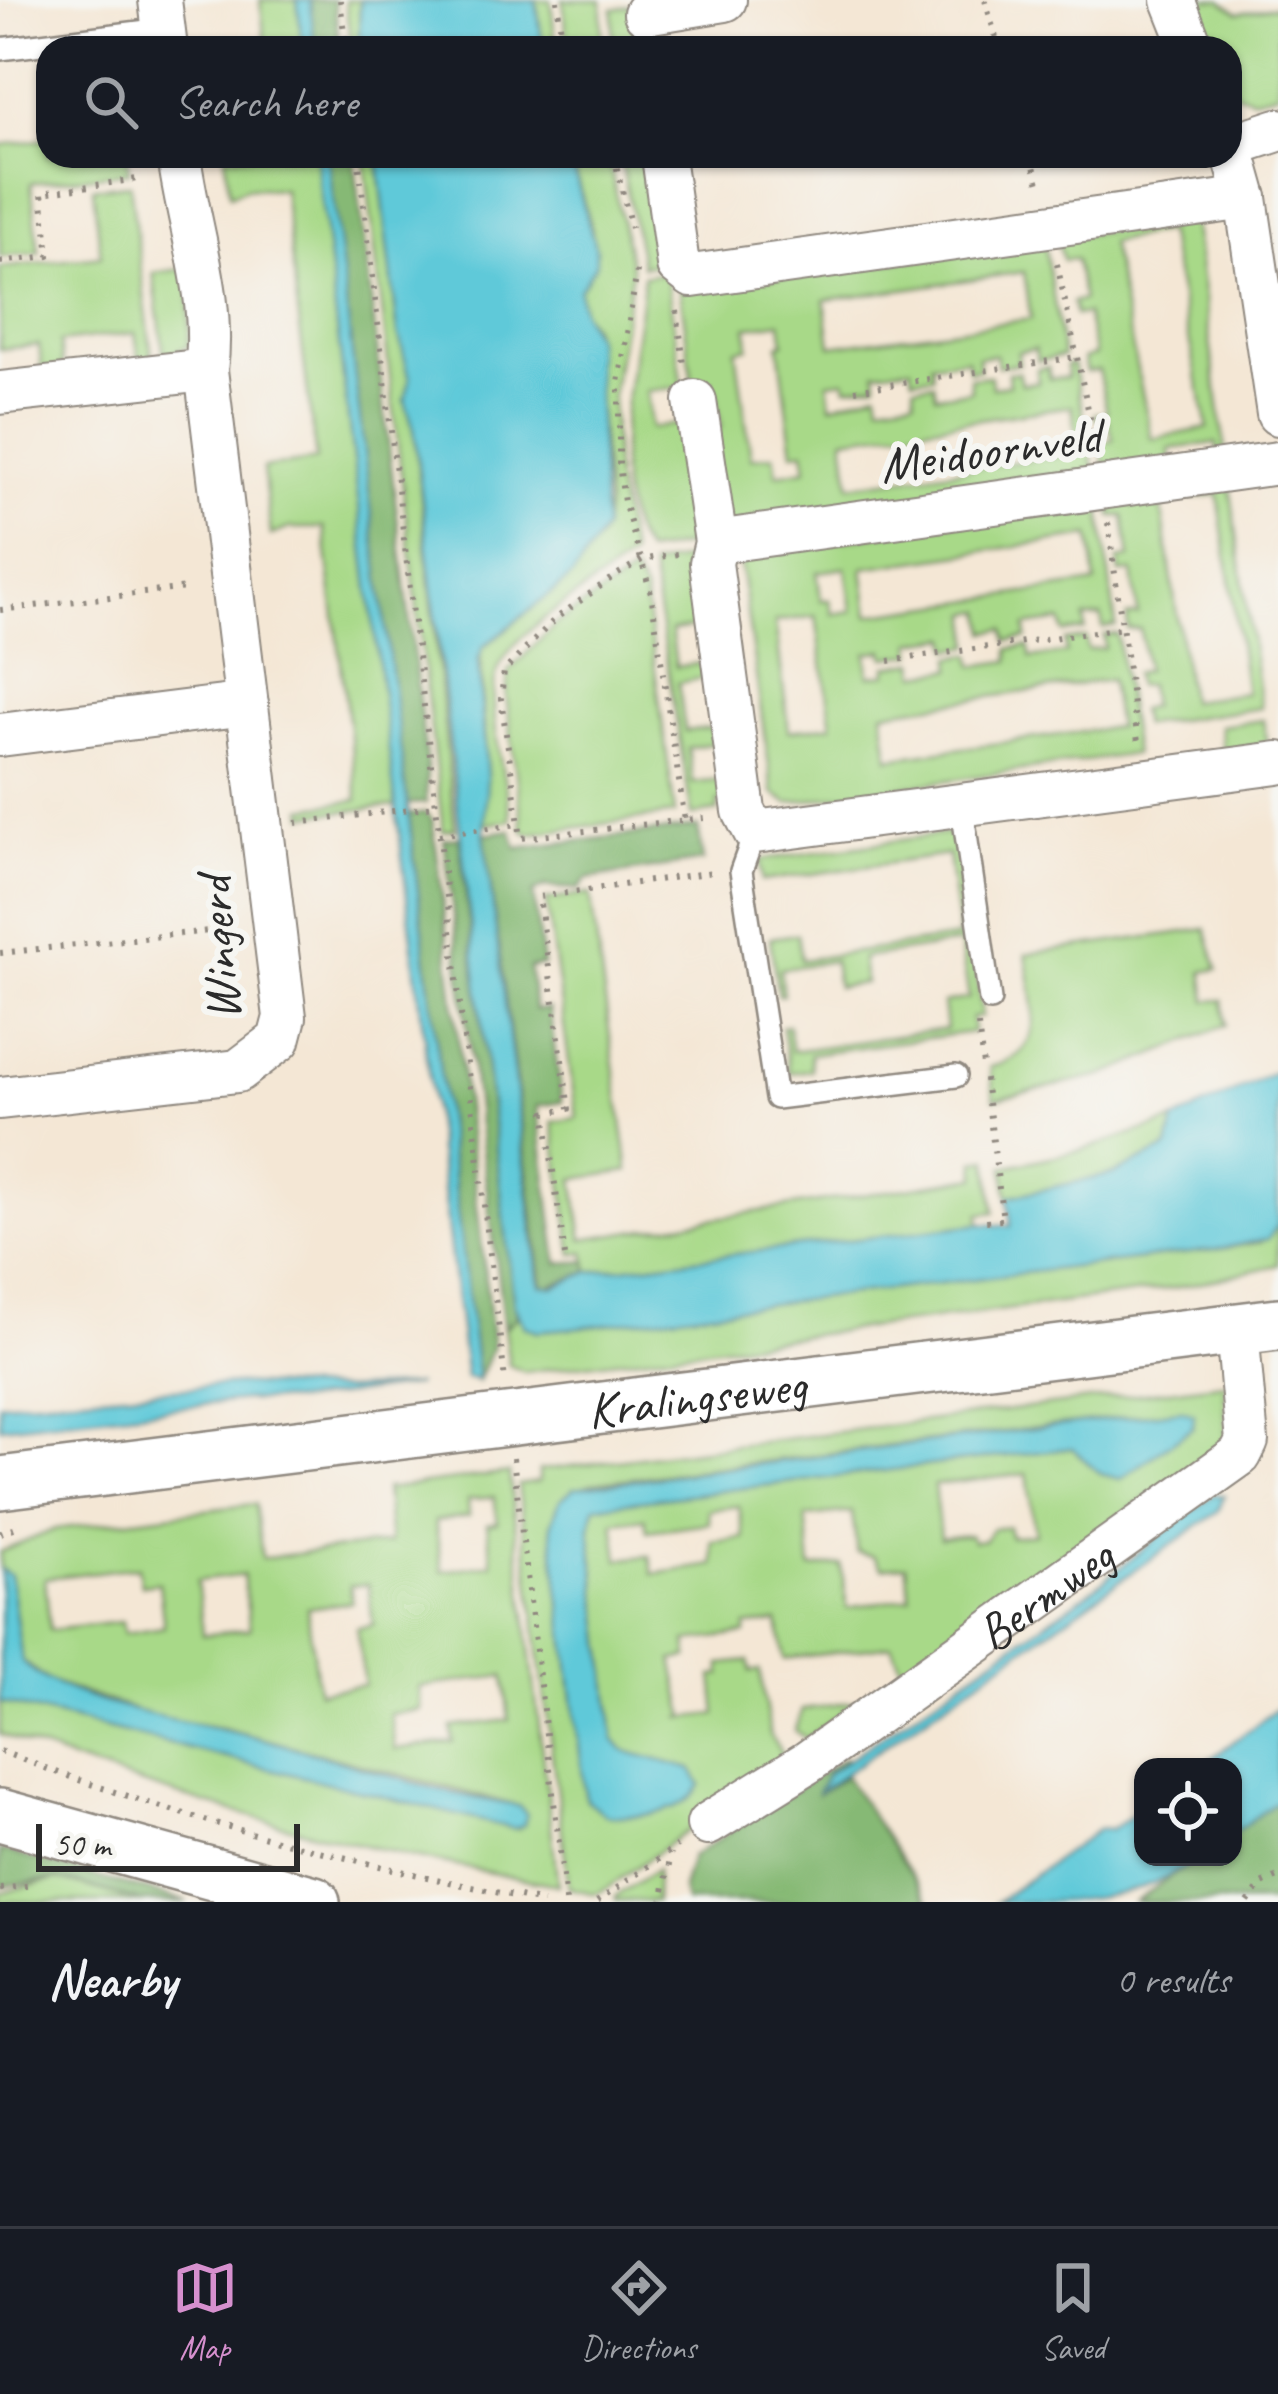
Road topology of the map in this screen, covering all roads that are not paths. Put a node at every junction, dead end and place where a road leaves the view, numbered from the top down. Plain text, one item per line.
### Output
1 (725, 0) edge
2 (1173, 0) edge
3 (646, 20) edge
4 (163, 26) edge
5 (92, 36) edge
6 (1187, 36) edge
7 (36, 44) edge
8 (0, 49) edge
9 (1278, 130) edge
10 (1242, 140) edge
11 (181, 168) edge
12 (665, 168) edge
13 (1238, 168) edge
14 (1246, 198) junction
15 (206, 370) junction
16 (0, 393) edge
17 (695, 401) road end
18 (1278, 414) edge
19 (1278, 463) edge
20 (716, 544) junction
21 (247, 704) junction
22 (0, 735) edge
23 (1278, 764) edge
24 (962, 807) junction
25 (747, 838) junction
26 (990, 1000) road end
27 (956, 1076) dead end
28 (0, 1098) edge
29 (1257, 1327) edge
30 (156, 1468) junction
31 (0, 1483) edge
32 (0, 1509) edge
33 (0, 1786) edge
34 (0, 1814) edge
35 (708, 1824) dead end
36 (178, 1864) junction
37 (314, 1902) edge

1 - 3 street
2 - 6 street
4 - 5 lane
7 - 8 lane
9 - 10 street
11 - 15 street, Wingerd
12 - 14 street
13 - 14 street
14 - 18 street
15 - 16 street
15 - 21 street, Wingerd
17 - 20 street
19 - 20 street, Meidoornveld
20 - 25 street
21 - 22 street
21 - 28 street, Wingerd
23 - 24 street
24 - 25 street
24 - 26 lane
25 - 27 lane
29 - 30 street, Kralingseweg
29 - 35 street, Bermweg
30 - 31 street, Kralingseweg
30 - 32 street, Kralingseweg
33 - 36 street
34 - 36 street
36 - 37 street

